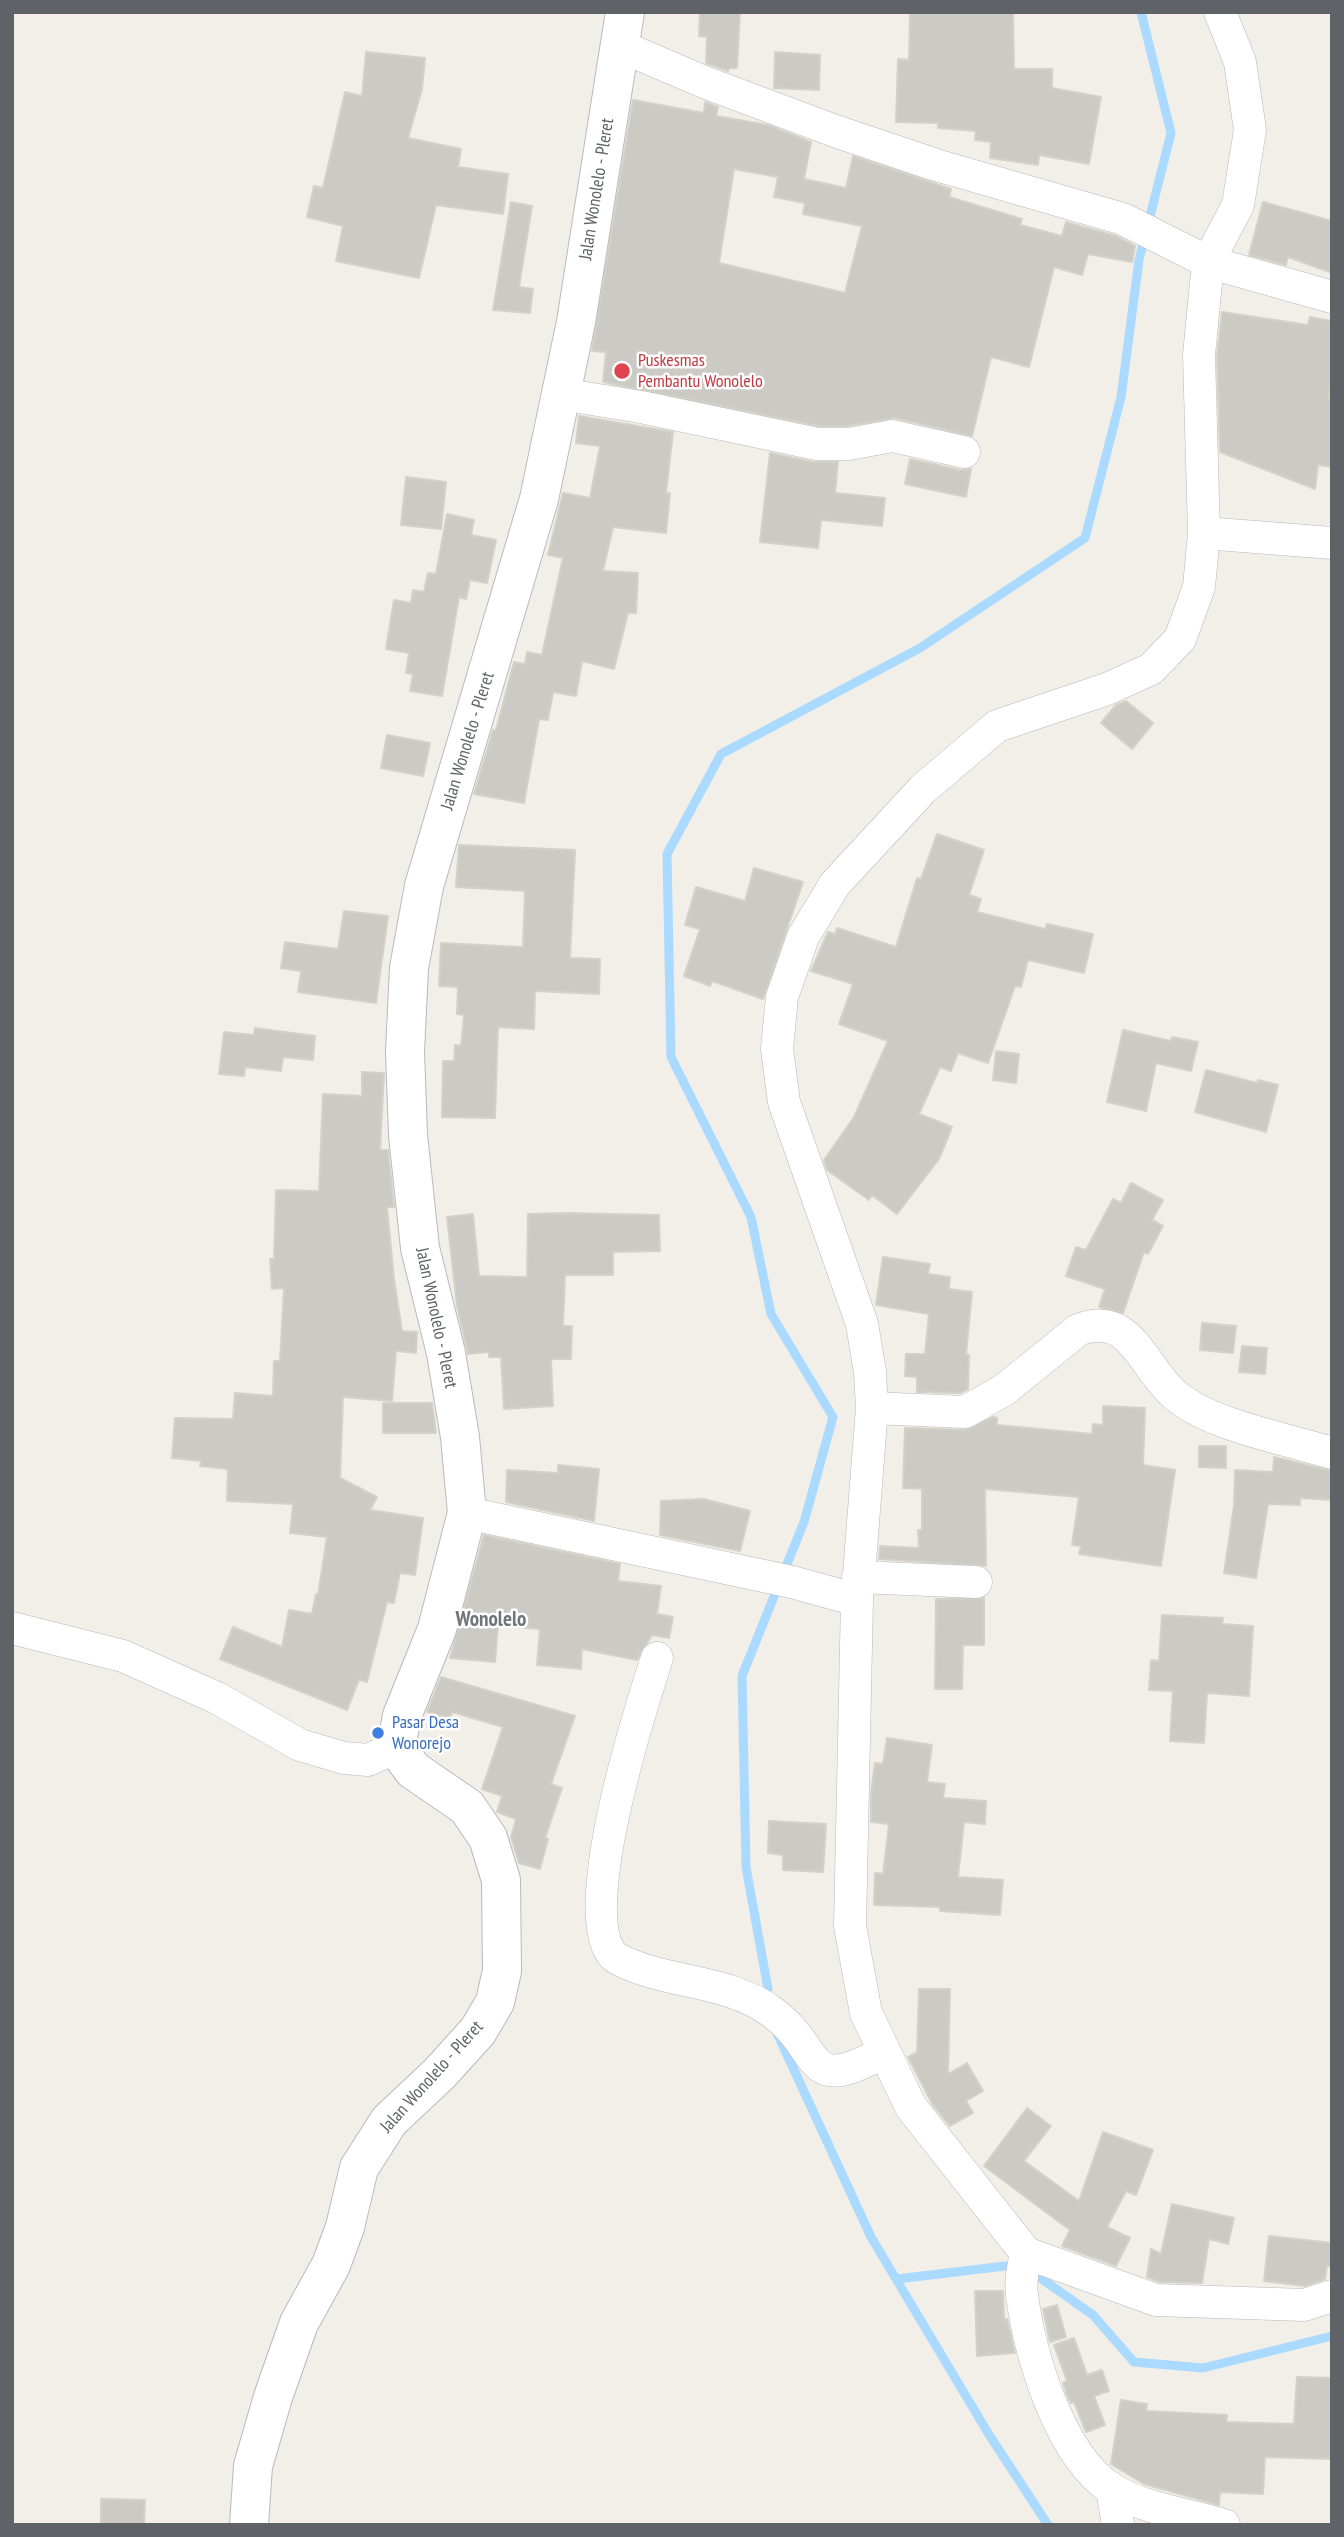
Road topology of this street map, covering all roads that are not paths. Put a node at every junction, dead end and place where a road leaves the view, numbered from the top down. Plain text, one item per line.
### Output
1 (1220, 12) edge
2 (622, 29) edge
3 (1208, 262) junction
4 (1332, 297) edge
5 (561, 394) junction
6 (964, 452) dead end
7 (1204, 533) junction
8 (1332, 543) edge
9 (872, 1408) junction
10 (1332, 1453) edge
11 (467, 1513) junction
12 (976, 1582) dead end
13 (858, 1589) junction
14 (12, 1628) edge
15 (657, 1658) dead end
16 (396, 1747) junction
17 (884, 2052) junction
18 (1026, 2253) junction
19 (1332, 2296) edge
20 (1112, 2489) junction
21 (249, 2525) edge
22 (1118, 2525) edge
23 (1224, 2525) edge

1 - 3 street
2 - 3 street
2 - 5 main road, Jalan Wonolelo - Pleret
3 - 4 street
3 - 7 street
5 - 6 street
5 - 11 main road, Jalan Wonolelo - Pleret
7 - 8 street
7 - 9 street
9 - 10 street
9 - 13 street
11 - 13 street
11 - 16 main road, Jalan Wonolelo - Pleret
12 - 13 street
13 - 17 street
14 - 16 street
15 - 17 street
16 - 21 main road, Jalan Wonolelo - Pleret
17 - 18 street
18 - 19 street
18 - 20 street
20 - 22 street
20 - 23 street

